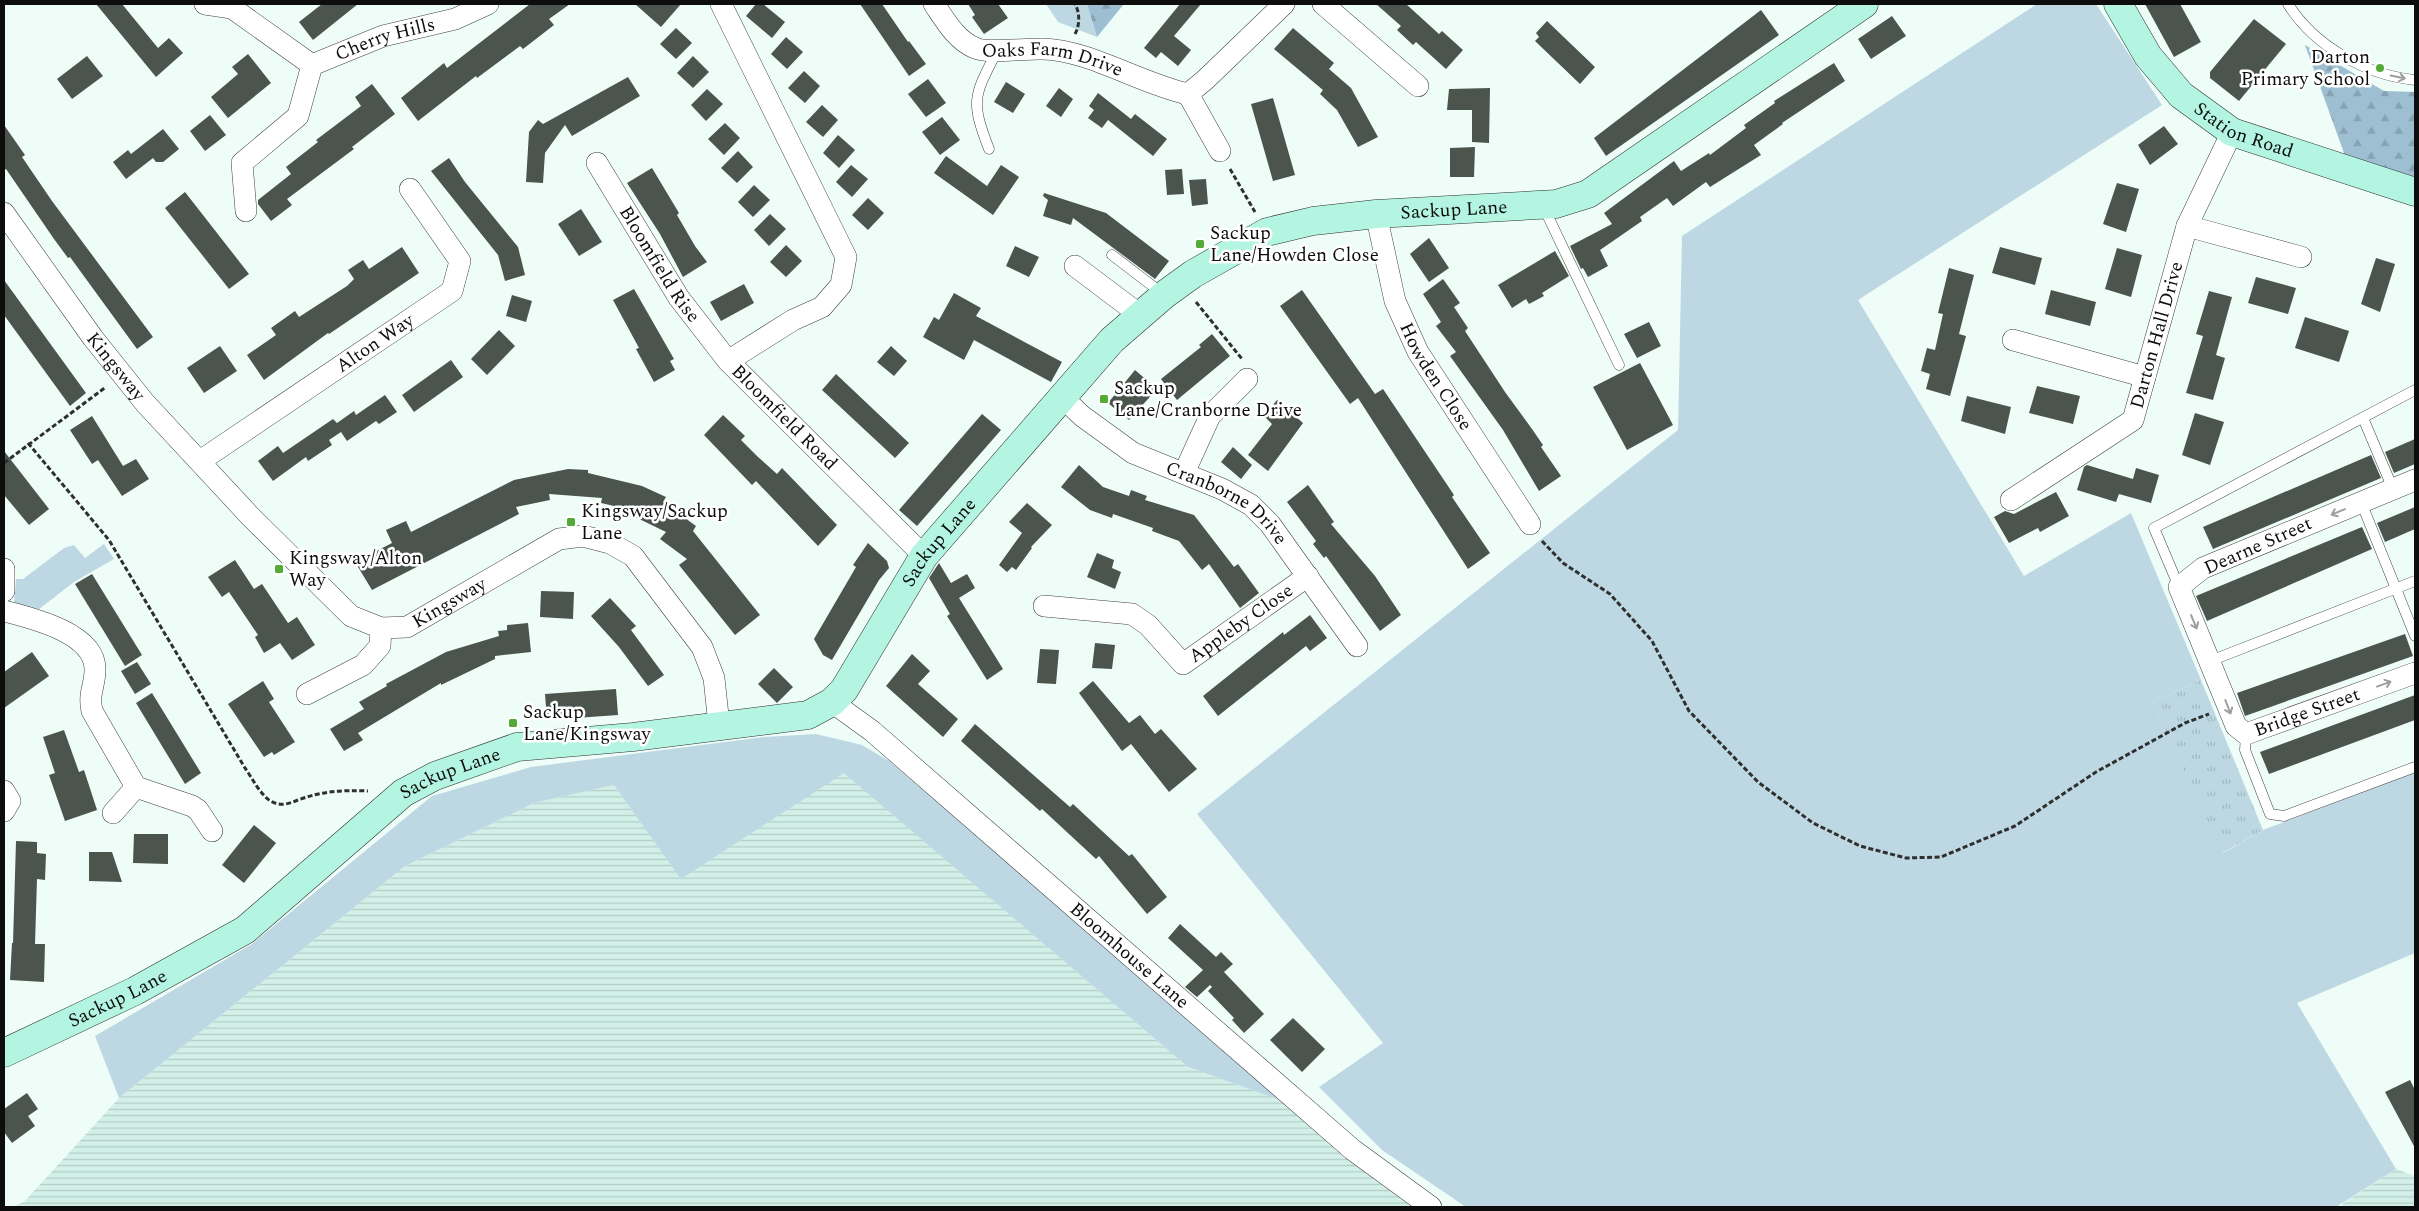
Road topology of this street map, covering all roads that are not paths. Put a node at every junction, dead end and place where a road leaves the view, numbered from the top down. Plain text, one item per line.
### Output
1 (205, 4) edge
2 (488, 4) edge
3 (721, 4) edge
4 (934, 4) edge
5 (1284, 4) edge
6 (1323, 4) edge
7 (1864, 4) edge
8 (2118, 4) edge
9 (2288, 4) edge
10 (998, 50) junction
11 (312, 65) junction
12 (2415, 80) edge
13 (1418, 86) dead end
14 (1188, 94) junction
15 (2232, 132) junction
16 (989, 149) dead end
17 (1220, 152) road end
18 (597, 163) dead end
19 (410, 189) dead end
20 (2415, 192) edge
21 (1542, 204) junction
22 (246, 211) dead end
23 (4, 213) edge
24 (1376, 214) junction
25 (2187, 226) junction
26 (1112, 255) dead end
27 (2301, 257) dead end
28 (1075, 266) dead end
29 (1172, 289) junction
30 (1140, 315) junction
31 (2014, 340) dead end
32 (728, 361) junction
33 (1619, 365) dead end
34 (2145, 377) junction
35 (1247, 379) road end
36 (2415, 390) edge
37 (1062, 397) junction
38 (2363, 418) junction
39 (200, 461) junction
40 (1184, 474) junction
41 (2415, 480) edge
42 (2393, 489) junction
43 (2011, 500) dead end
44 (2361, 502) junction
45 (1530, 524) road end
46 (924, 556) junction
47 (4, 569) edge
48 (1308, 576) junction
49 (2415, 581) edge
50 (2179, 587) junction
51 (2396, 588) junction
52 (4, 591) edge
53 (1044, 606) dead end
54 (4, 610) edge
55 (381, 628) junction
56 (2415, 636) edge
57 (1358, 646) dead end
58 (2210, 661) junction
59 (2415, 673) edge
60 (307, 694) dead end
61 (832, 702) junction
62 (719, 725) junction
63 (2246, 734) junction
64 (2415, 767) edge
65 (136, 787) junction
66 (4, 791) edge
67 (4, 811) edge
68 (113, 813) dead end
69 (212, 831) dead end
70 (4, 1053) edge
71 (1431, 1207) edge

1 - 11 street, Cherry Hills
2 - 11 street, Cherry Hills
3 - 32 street, Bloomfield Road
4 - 10 street, Oaks Farm Drive
5 - 14 street
6 - 13 street
7 - 21 street, Sackup Lane
8 - 15 street, Station Road
9 -> 12 lane
10 - 14 street, Oaks Farm Drive
10 - 16 lane
11 - 22 street, Cherry Hills
14 - 17 street
15 - 20 street, Station Road
15 - 25 street, Darton Hall Drive
18 - 32 street, Bloomfield Rise
19 - 39 street, Alton Way
21 - 24 street, Sackup Lane
21 - 33 lane
23 - 39 street, Kingsway
24 - 29 street, Sackup Lane
24 - 45 street, Howden Close
25 - 27 street
25 - 34 street, Darton Hall Drive
26 - 29 lane
28 - 30 street
29 - 30 street, Sackup Lane
30 - 37 street, Sackup Lane
31 - 34 street
32 - 46 street, Bloomfield Road
34 - 43 street, Darton Hall Drive
35 - 40 street
36 - 38 lane
37 - 40 street, Cranborne Drive
37 - 46 street, Sackup Lane
38 - 42 lane
38 - 50 lane
39 - 55 street, Kingsway
40 - 48 street, Cranborne Drive
41 - 42 street, Dearne Street
42 - 44 street, Dearne Street
44 -> 50 street, Dearne Street
44 - 51 lane
46 - 61 street, Sackup Lane
47 - 52 street
48 - 53 street, Appleby Close
48 - 57 street, Cranborne Drive
49 - 51 lane
50 -> 58 street
51 - 56 lane
51 - 58 lane
54 - 65 street
55 - 60 street
55 - 62 street, Kingsway
58 -> 63 street, Bridge Street
63 -> 59 street, Bridge Street
61 - 62 street, Sackup Lane
61 - 71 street, Bloomhouse Lane
62 - 70 street, Sackup Lane
63 - 64 lane
65 - 68 street
65 - 69 street
66 - 67 street

